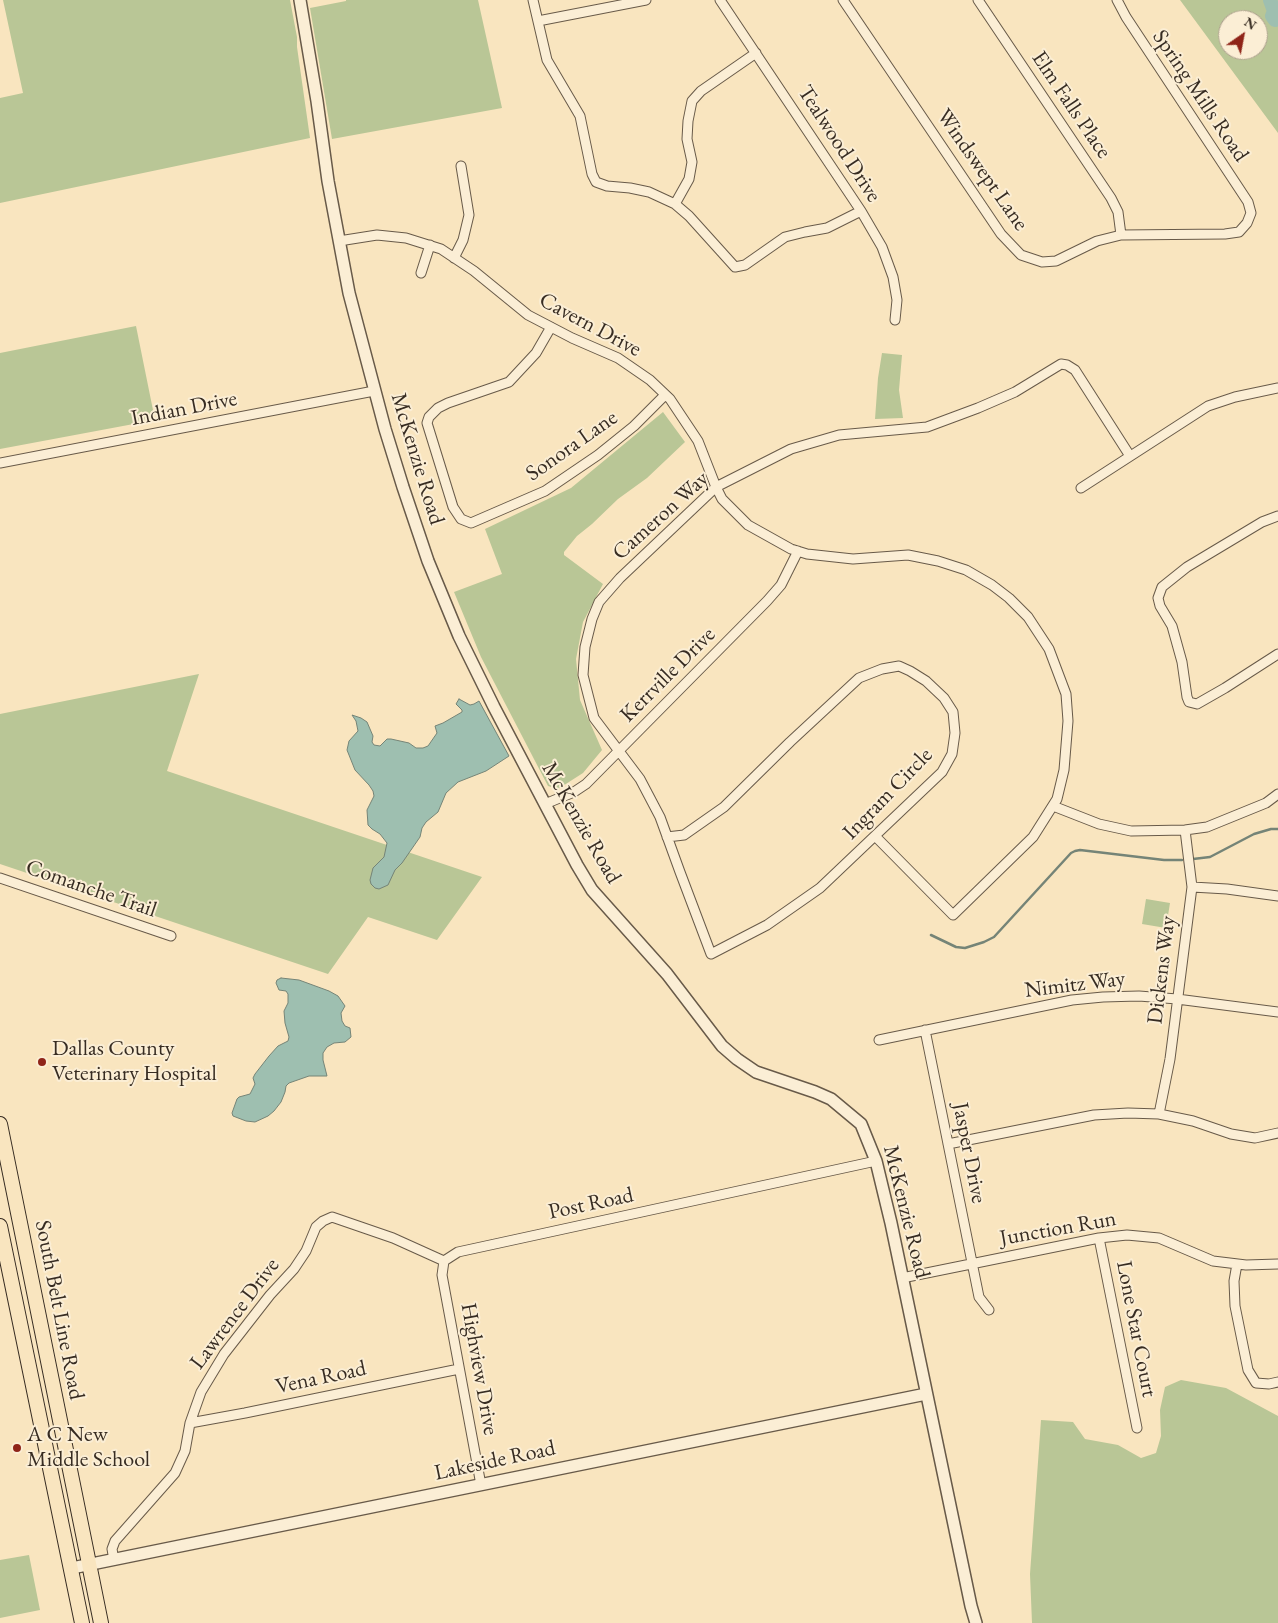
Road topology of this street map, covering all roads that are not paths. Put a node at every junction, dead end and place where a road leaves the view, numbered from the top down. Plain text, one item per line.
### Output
1 (300, 0) edge
2 (533, 0) edge
3 (646, 0) edge
4 (720, 0) edge
5 (843, 0) edge
6 (978, 0) edge
7 (1117, 0) edge
8 (538, 21) junction
9 (756, 53) junction
10 (461, 166) dead end
11 (675, 204) junction
12 (861, 211) junction
13 (1251, 213) joint
14 (1121, 236) junction
15 (339, 241) junction
16 (430, 245) junction
17 (454, 258) junction
18 (421, 274) dead end
19 (895, 320) dead end
20 (551, 327) junction
21 (1278, 388) edge
22 (374, 391) junction
23 (665, 395) junction
24 (1130, 456) junction
25 (0, 463) edge
26 (716, 488) junction
27 (1081, 488) dead end
28 (1278, 516) edge
29 (798, 551) junction
30 (1278, 654) edge
31 (619, 751) junction
32 (1278, 794) edge
33 (545, 804) junction
34 (1053, 806) junction
35 (1185, 830) junction
36 (875, 836) junction
37 (667, 837) junction
38 (0, 878) edge
39 (1192, 887) junction
40 (1278, 896) edge
41 (170, 936) dead end
42 (711, 954) joint
43 (1177, 999) junction
44 (1278, 1012) edge
45 (926, 1030) junction
46 (879, 1040) dead end
47 (1159, 1114) junction
48 (0, 1124) edge
49 (1278, 1134) edge
50 (948, 1144) junction
51 (876, 1161) junction
52 (0, 1226) edge
53 (1099, 1238) junction
54 (444, 1261) junction
55 (972, 1264) junction
56 (1237, 1264) junction
57 (1278, 1264) edge
58 (30, 1274) junction
59 (902, 1278) junction
60 (12, 1286) junction
61 (989, 1310) dead end
62 (19, 1319) junction
63 (44, 1346) junction
64 (29, 1365) junction
65 (459, 1369) junction
66 (1278, 1382) edge
67 (926, 1394) junction
68 (190, 1423) junction
69 (1137, 1428) dead end
70 (481, 1485) junction
71 (114, 1560) junction
72 (90, 1565) junction
73 (72, 1568) junction
74 (82, 1623) edge
75 (102, 1623) edge
76 (976, 1623) edge

1 - 15 street, McKenzie Road
2 - 8 street
3 - 8 street
4 - 9 street, Tealwood Drive
5 - 14 street, Windswept Lane
6 - 14 street, Elm Falls Place
7 - 13 street, Spring Mills Road
8 - 11 street
9 - 11 street
9 - 12 street, Tealwood Drive
10 - 17 street
11 - 12 street
12 - 19 street, Tealwood Drive
13 - 14 street, Windswept Lane
15 - 16 street, Cavern Drive
15 - 22 street, McKenzie Road
16 - 17 street, Cavern Drive
16 - 18 street
17 - 20 street, Cavern Drive
20 - 23 street, Cavern Drive
20 - 23 street, Sonora Lane
21 - 24 street
22 - 25 street, Indian Drive
22 - 33 street, McKenzie Road
23 - 26 street, Cavern Drive
24 - 26 street, Cameron Way
24 - 27 street
26 - 29 street, Cavern Drive
26 - 31 street, Cameron Way
28 - 30 street
29 - 31 street, Kerrville Drive
29 - 34 street, Cavern Drive
31 - 33 street, Kerrville Drive
31 - 37 street, Cameron Way
32 - 35 street
33 - 51 street, McKenzie Road
34 - 35 street
34 - 36 street, Cavern Drive
35 - 39 street, Dickens Way
36 - 37 street, Ingram Circle
36 - 42 street, Ingram Circle
37 - 42 street, Cameron Way
38 - 41 street, Comanche Trail
39 - 40 street
39 - 43 street, Dickens Way
43 - 44 street, Nimitz Way
43 - 45 street, Nimitz Way
43 - 47 street, Dickens Way
45 - 46 street, Nimitz Way
45 - 50 street, Jasper Drive
47 - 49 street
47 - 50 street
48 - 58 main road, South Belt Line Road
50 - 55 street, Jasper Drive
51 - 54 street, Post Road
51 - 59 street, McKenzie Road
52 - 60 main road, South Belt Line Road
53 - 55 street, Junction Run
53 - 56 street, Junction Run
53 - 69 street, Lone Star Court
54 - 65 street, Highview Drive
54 - 68 street, Lawrence Drive
55 - 59 street, Junction Run
55 - 61 street, Jasper Drive
56 - 57 street, Junction Run
56 - 66 street
58 - 60 main road
58 - 63 main road, South Belt Line Road
59 - 67 street, McKenzie Road
60 - 62 main road, South Belt Line Road
62 - 63 main road
62 - 64 main road, South Belt Line Road
63 - 64 main road
63 - 72 main road, South Belt Line Road
64 - 73 main road, South Belt Line Road
65 - 68 street, Vena Road
65 - 70 street, Highview Drive
67 - 70 street, Lakeside Road
67 - 76 street, McKenzie Road
68 - 71 street, Lawrence Drive
70 - 71 street, Lakeside Road
71 - 72 street, Lakeside Road
72 - 73 street, Lakeside Road
72 - 75 main road, South Belt Line Road
73 - 74 main road, South Belt Line Road

